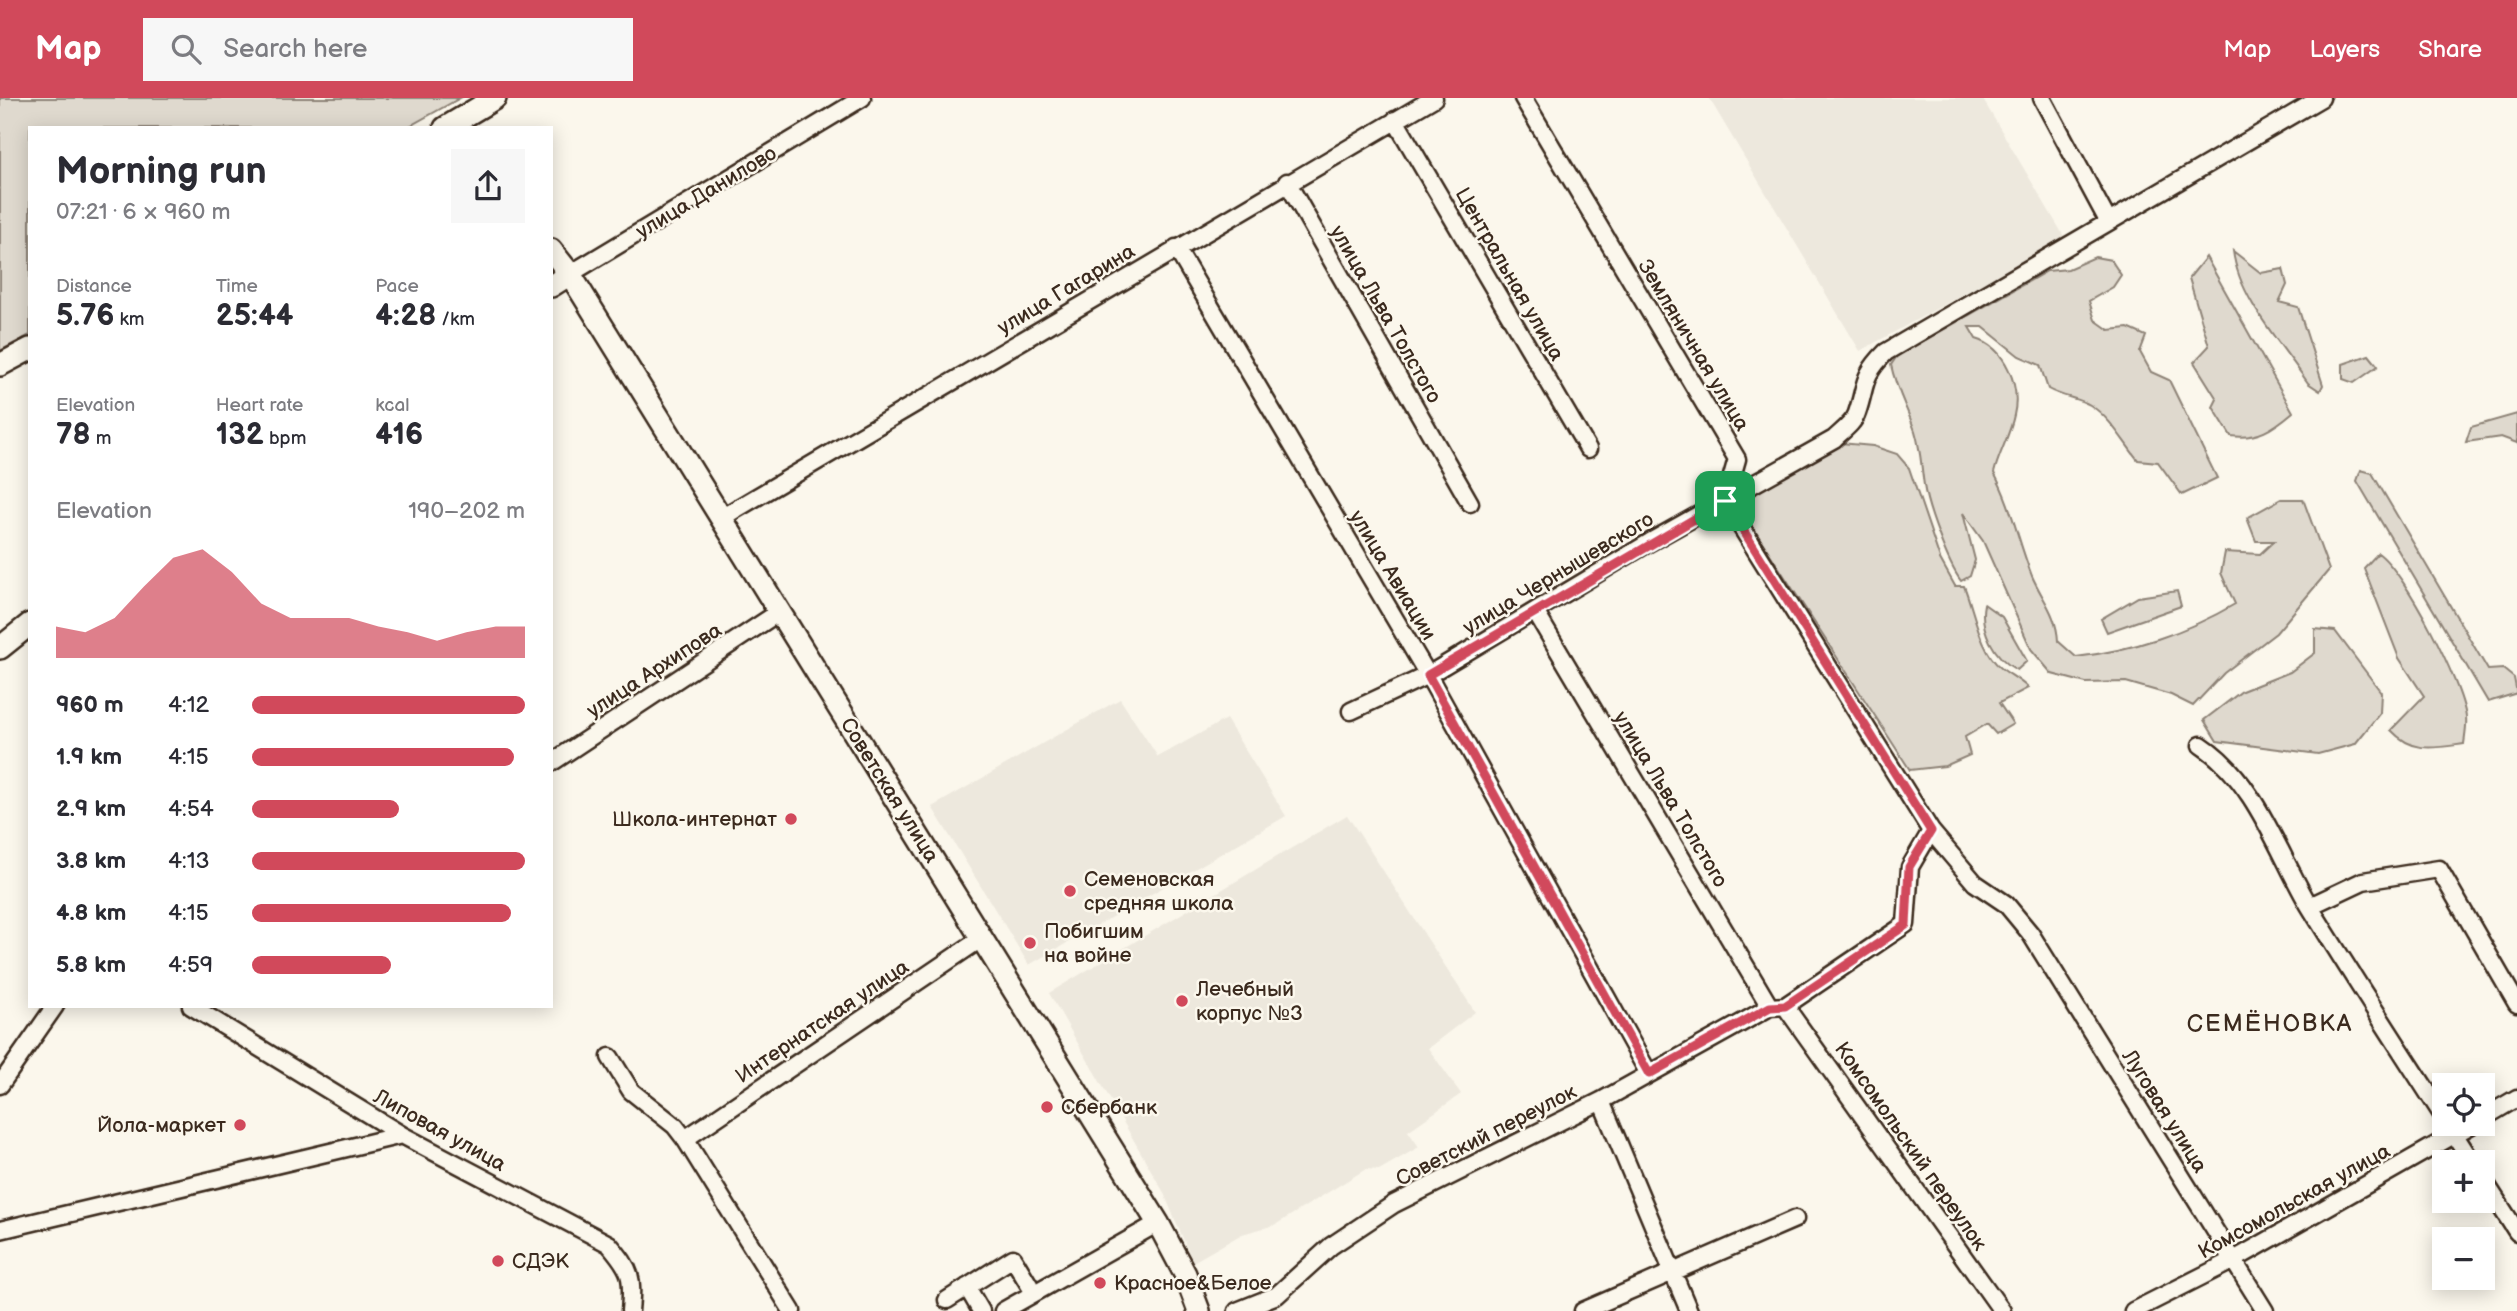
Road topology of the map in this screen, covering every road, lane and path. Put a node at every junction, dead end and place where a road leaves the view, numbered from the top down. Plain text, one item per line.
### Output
1 (495, 98) edge
2 (862, 98) edge
3 (1434, 98) edge
4 (1523, 98) edge
5 (2042, 98) edge
6 (2321, 98) edge
7 (1395, 121) junction
8 (453, 126) edge
9 (1287, 182) junction
10 (2108, 221) junction
11 (1176, 248) junction
12 (553, 253) edge
13 (570, 274) junction
14 (553, 285) edge
15 (28, 350) edge
16 (0, 365) edge
17 (1588, 449) dead end
18 (1725, 501) junction
19 (1471, 503) dead end
20 (721, 518) junction
21 (779, 612) junction
22 (1536, 613) junction
23 (28, 626) edge
24 (0, 649) edge
25 (1428, 675) junction
26 (1350, 711) dead end
27 (2201, 745) dead end
28 (553, 762) edge
29 (1931, 831) junction
30 (2310, 906) junction
31 (982, 938) junction
32 (2517, 1004) edge
33 (1778, 1007) junction
34 (54, 1008) edge
35 (194, 1008) edge
36 (610, 1057) dead end
37 (1649, 1074) junction
38 (0, 1085) edge
39 (2517, 1098) edge
40 (2432, 1099) edge
41 (1601, 1101) junction
42 (2495, 1111) edge
43 (402, 1135) junction
44 (2433, 1136) edge
45 (685, 1139) junction
46 (2495, 1197) edge
47 (1795, 1219) dead end
48 (1158, 1223) junction
49 (0, 1230) edge
50 (2517, 1231) edge
51 (2232, 1261) junction
52 (1673, 1271) junction
53 (967, 1287) junction
54 (1034, 1293) junction
55 (947, 1300) dead end
56 (629, 1311) edge
57 (792, 1311) edge
58 (981, 1311) edge
59 (1003, 1311) edge
60 (1199, 1311) edge
61 (1237, 1311) edge
62 (1583, 1311) edge
63 (1689, 1311) edge
64 (2002, 1311) edge
65 (2133, 1311) edge
66 (2264, 1311) edge

1 - 8 main road
2 - 13 street, улица Данилово
3 - 7 street, улица Гагарина
4 - 18 street, Земляничная улица
5 - 10 street
6 - 10 street, улица Чернышевского
7 - 9 street, улица Гагарина
7 - 17 street, Центральная улица
9 - 11 street, улица Гагарина
9 - 19 street, улица Льва Толстого
10 - 18 street, улица Чернышевского
11 - 20 street, улица Гагарина
11 - 25 street, улица Авиации
12 - 13 main road, Советская улица
13 - 14 main road, улица Данилово
13 - 20 main road, Советская улица
15 - 16 main road
18 - 22 street, улица Чернышевского
18 - 29 street
20 - 21 main road, Советская улица
21 - 28 street, улица Архипова
21 - 31 main road, Советская улица
22 - 25 street, улица Чернышевского
22 - 33 street, улица Льва Толстого
23 - 24 main road
25 - 26 street, улица Чернышевского
25 - 37 street, улица Авиации
27 - 30 street
29 - 33 street
29 - 51 street, Луговая улица
30 - 32 street
30 - 40 street
31 - 45 street, Интернатская улица
31 - 48 main road, Советская улица
33 - 37 street
33 - 64 street, Комсомольский переулок
34 - 38 street
35 - 43 street, Липовая улица
36 - 45 street
37 - 41 street
39 - 42 street
41 - 52 street, Советский переулок
41 - 61 street, Советский переулок
43 - 49 street
43 - 56 street, Липовая улица
44 - 51 street, Комсомольская улица
45 - 57 street
46 - 50 street
47 - 52 street
48 - 54 street
48 - 60 main road, Советская улица
51 - 65 street, Комсомольская улица
51 - 66 street, Луговая улица
52 - 62 street
52 - 63 street, Советский переулок
53 - 54 street
53 - 55 street
53 - 58 street
54 - 59 street

